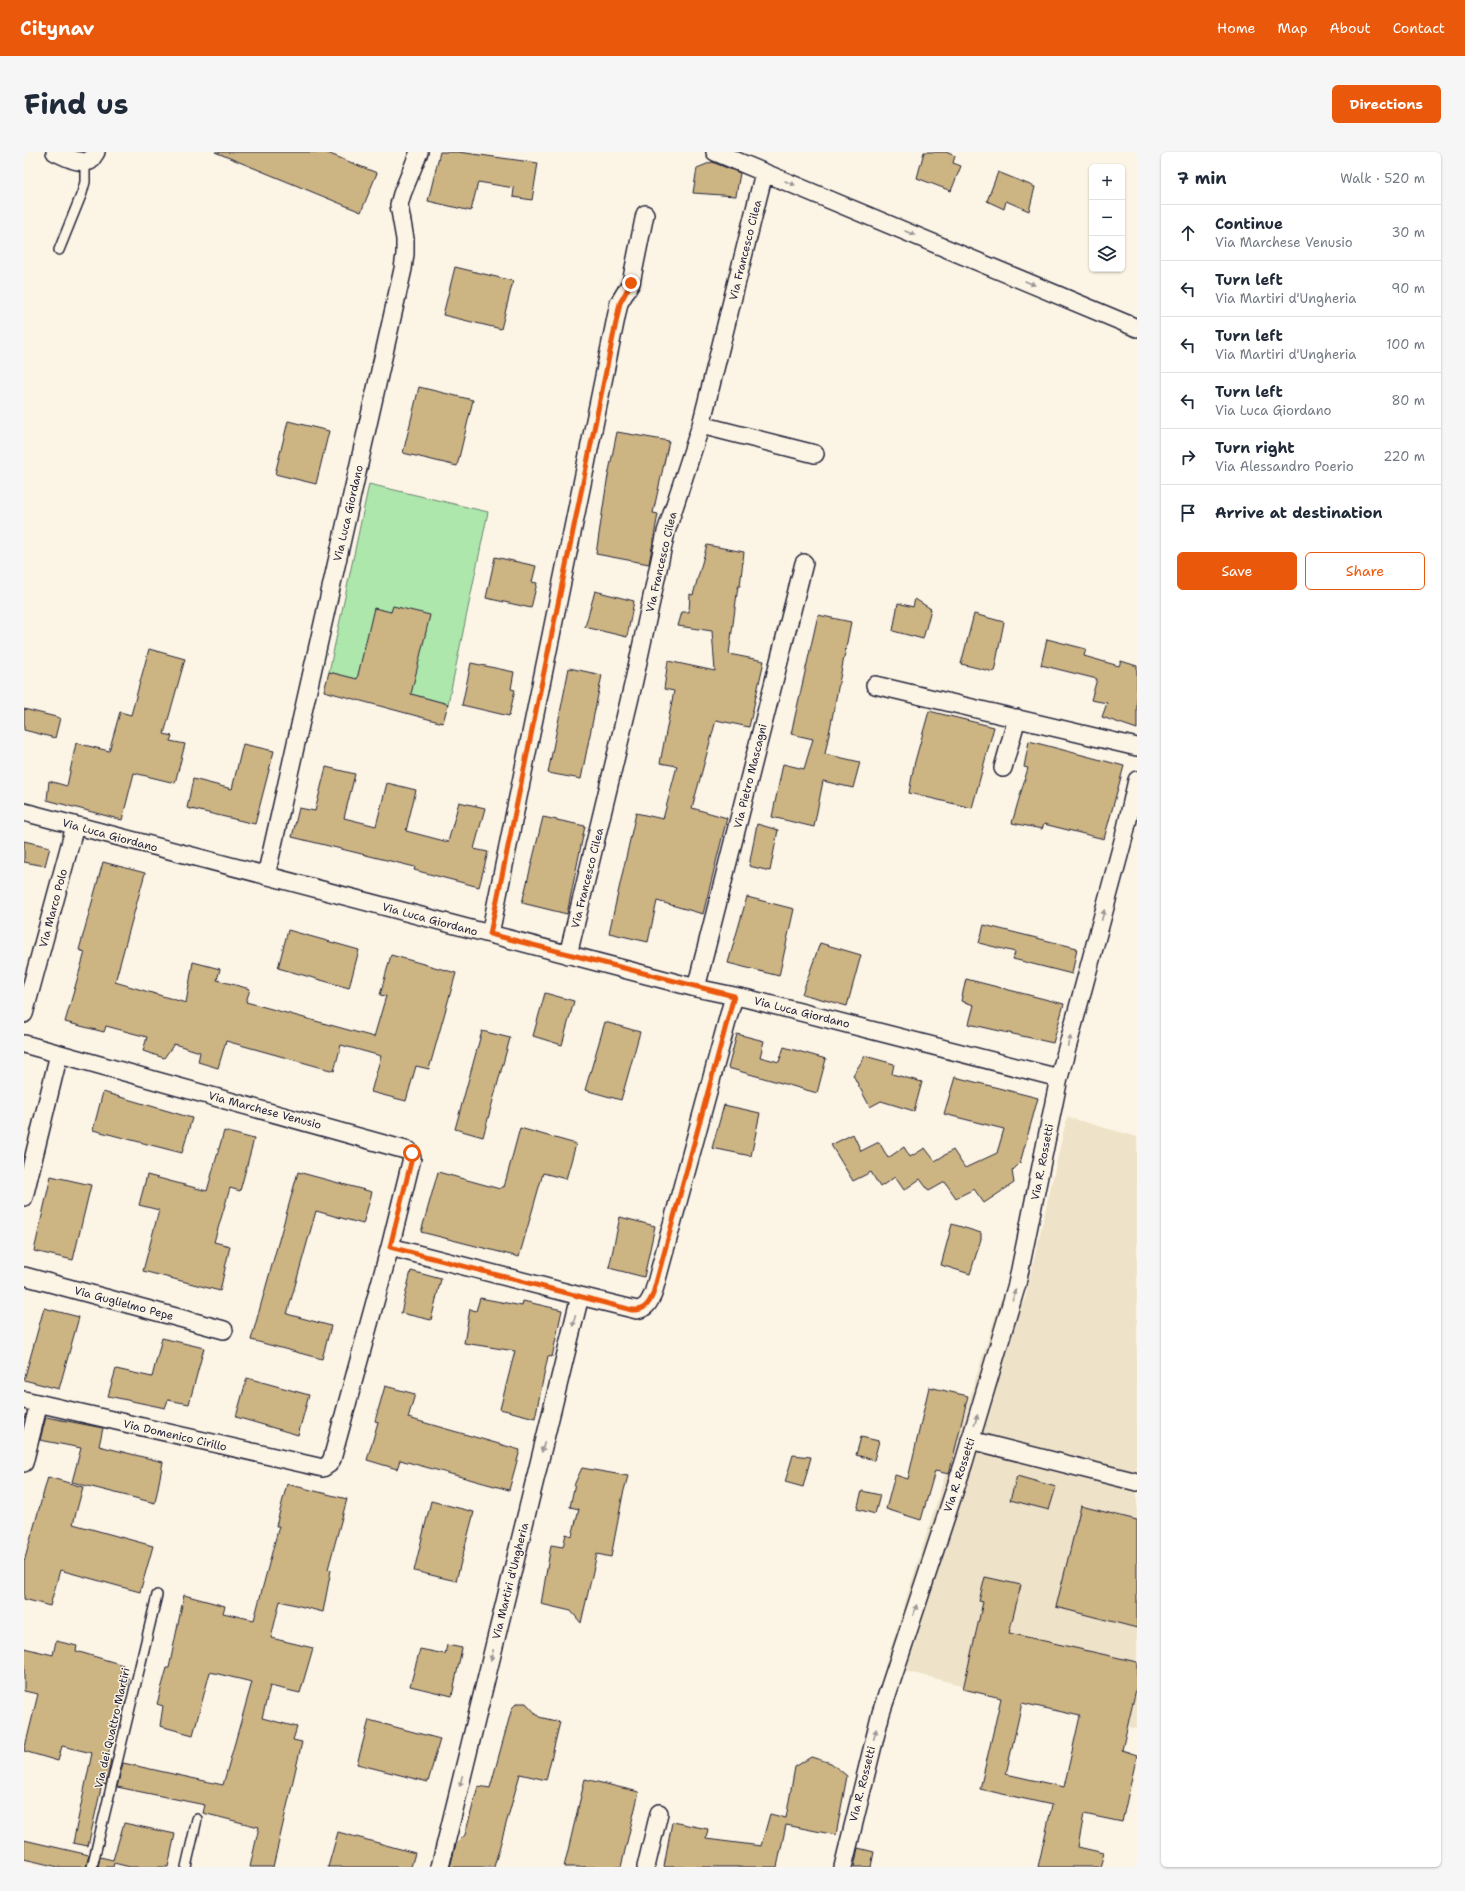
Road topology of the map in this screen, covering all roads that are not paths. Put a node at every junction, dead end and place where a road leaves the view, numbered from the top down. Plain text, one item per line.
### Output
1 (55, 152) edge
2 (419, 152) edge
3 (715, 152) edge
4 (90, 157) edge
5 (764, 172) junction
6 (645, 214) dead end
7 (59, 250) dead end
8 (1137, 328) edge
9 (701, 425) junction
10 (815, 454) dead end
11 (804, 563) dead end
12 (875, 685) dead end
13 (1017, 718) junction
14 (1137, 747) edge
15 (1004, 768) dead end
16 (1137, 780) edge
17 (24, 812) edge
18 (75, 826) junction
19 (266, 876) junction
20 (490, 934) junction
21 (568, 955) junction
22 (696, 988) junction
23 (734, 996) junction
24 (24, 1014) edge
25 (24, 1044) edge
26 (59, 1054) junction
27 (1059, 1078) junction
28 (24, 1197) edge
29 (390, 1247) junction
30 (24, 1276) edge
31 (580, 1296) junction
32 (224, 1330) dead end
33 (31, 1403) edge
34 (970, 1440) junction
35 (24, 1463) edge
36 (1137, 1482) edge
37 (156, 1595) dead end
38 (659, 1812) dead end
39 (197, 1819) dead end
40 (92, 1867) edge
41 (186, 1867) edge
42 (440, 1867) edge
43 (646, 1867) edge
44 (843, 1867) edge

1 - 4 street
2 - 19 street, Via Luca Giordano
3 - 5 street
4 - 7 lane
5 -> 8 street
5 - 9 street, Via Francesco Cilea
6 - 20 street
9 - 10 street
9 - 21 street, Via Francesco Cilea
11 - 22 street, Via Pietro Mascagni
12 - 13 street
13 - 14 street
13 - 15 street
27 -> 16 street, Via R. Rossetti
17 - 18 street, Via Luca Giordano
18 - 19 street, Via Luca Giordano
18 - 24 street, Via Marco Polo
19 - 20 street, Via Luca Giordano
20 - 21 street, Via Luca Giordano
21 - 22 street, Via Luca Giordano
22 - 23 street, Via Luca Giordano
23 - 27 street, Via Luca Giordano
23 - 31 street
25 - 26 street, Via Marchese Venusio
26 - 28 street
26 - 29 street, Via Marchese Venusio
34 -> 27 street, Via R. Rossetti
29 - 31 street
29 - 33 street, Via Domenico Cirillo
30 - 32 street, Via Guglielmo Pepe
31 -> 42 street, Via Martiri d'Ungheria
33 - 35 street
34 - 36 street
44 -> 34 street, Via R. Rossetti
37 - 40 lane, Via dei Quattro Martiri
38 - 43 street
39 - 41 lane

